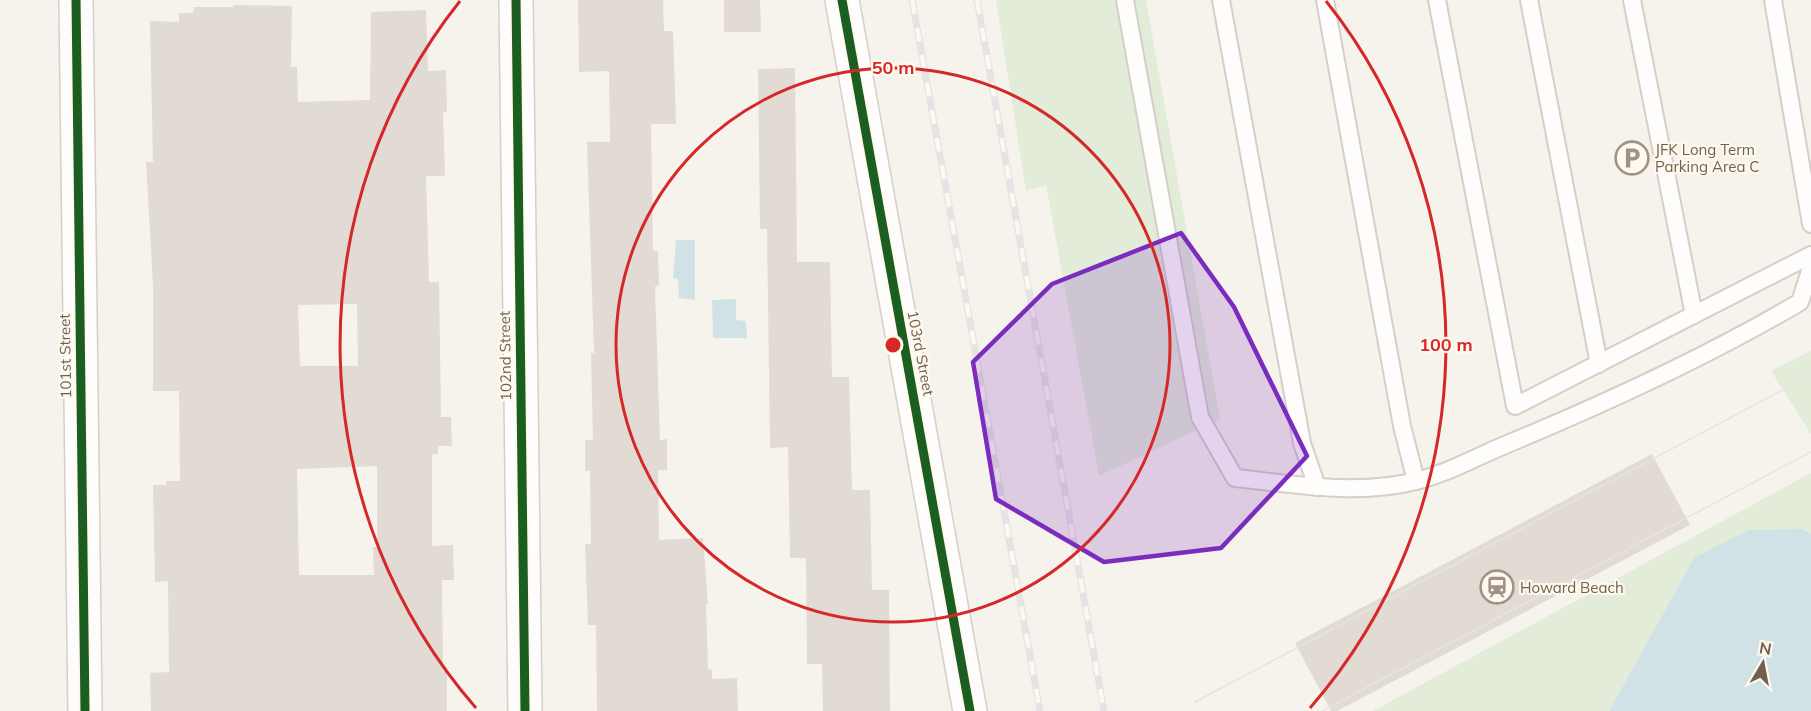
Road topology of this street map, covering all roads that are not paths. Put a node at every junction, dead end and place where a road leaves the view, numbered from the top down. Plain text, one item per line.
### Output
1 (76, 0) edge
2 (516, 0) edge
3 (842, 0) edge
4 (1125, 0) edge
5 (1221, 0) edge
6 (1325, 0) edge
7 (1437, 0) edge
8 (1529, 0) edge
9 (1632, 0) edge
10 (1773, 0) edge
11 (1811, 224) edge
12 (1811, 255) edge
13 (1811, 268) edge
14 (1694, 315) junction
15 (1599, 364) junction
16 (1416, 481) junction
17 (1317, 487) junction
18 (85, 711) edge
19 (525, 711) edge
20 (970, 711) edge

1 - 18 street, 101st Street
2 - 19 street, 102nd Street
3 - 20 street, 103rd Street
4 - 17 lane
5 - 17 lane
6 - 16 lane
7 - 15 lane
8 - 15 lane
9 - 14 lane
10 - 11 lane
12 - 14 lane
13 - 16 lane
14 - 15 lane
16 - 17 lane

